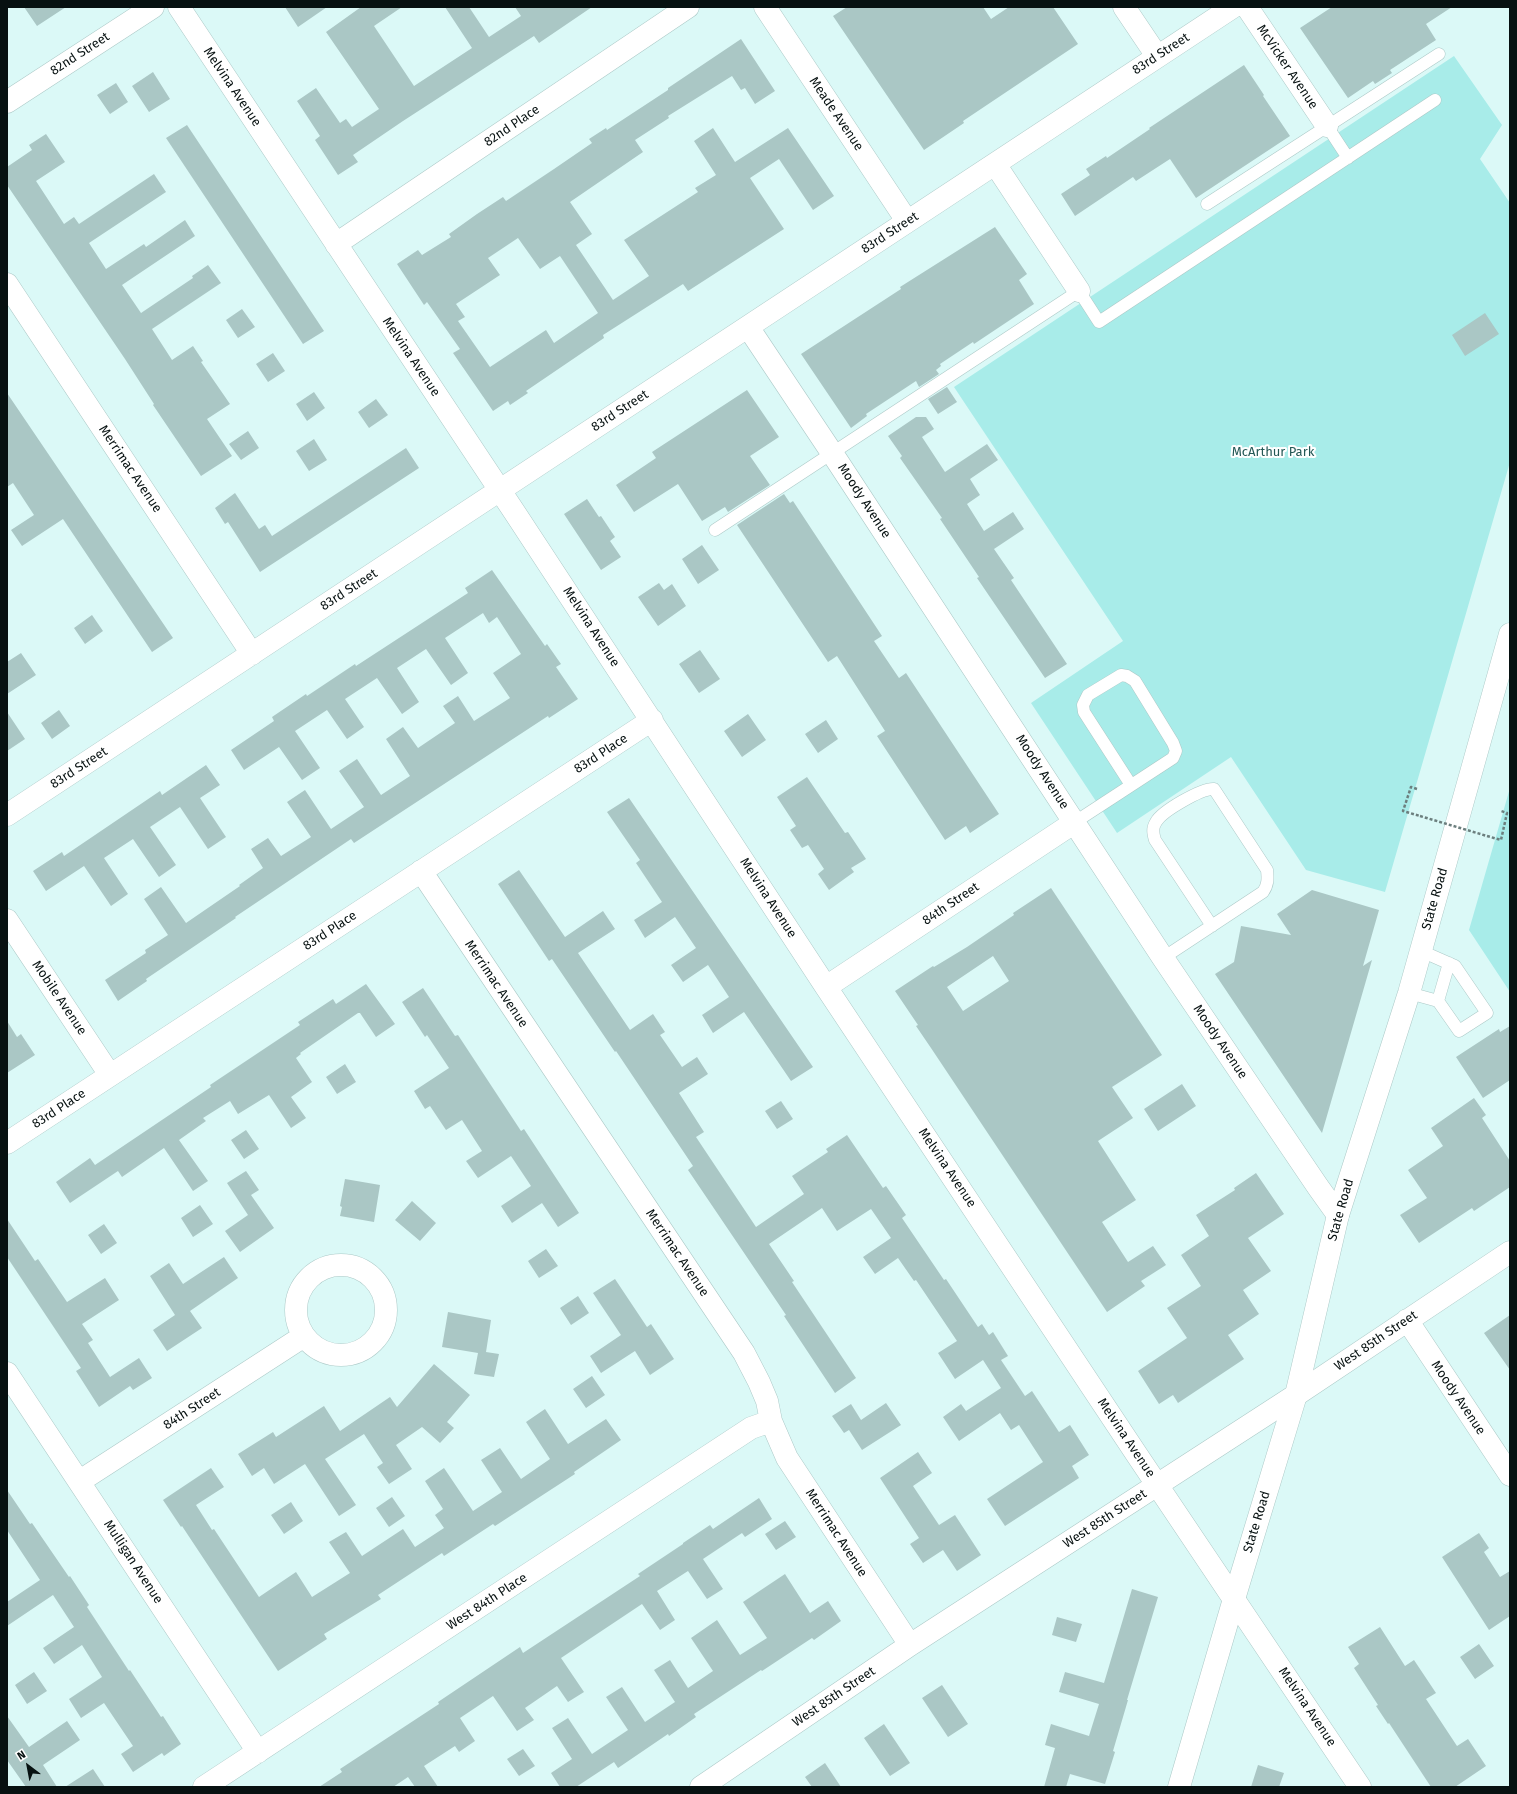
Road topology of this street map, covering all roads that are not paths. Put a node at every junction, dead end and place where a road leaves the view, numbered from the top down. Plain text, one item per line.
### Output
1 (153, 7) edge
2 (179, 7) edge
3 (688, 7) edge
4 (765, 7) edge
5 (1124, 7) edge
6 (1233, 7) edge
7 (1247, 7) edge
8 (1439, 54) dead end
9 (1157, 56) junction
10 (1435, 100) dead end
11 (7, 102) edge
12 (1327, 126) junction
13 (1348, 158) junction
14 (995, 164) junction
15 (1207, 204) dead end
16 (907, 221) junction
17 (336, 244) junction
18 (7, 284) edge
19 (1079, 291) junction
20 (748, 327) junction
21 (832, 453) junction
22 (500, 490) junction
23 (714, 530) dead end
24 (1510, 634) edge
25 (252, 654) junction
26 (652, 720) junction
27 (1131, 785) junction
28 (7, 815) edge
29 (1074, 822) junction
30 (421, 871) junction
31 (7, 920) edge
32 (1212, 926) junction
33 (1421, 950) junction
34 (1163, 958) junction
35 (1449, 963) junction
36 (826, 987) junction
37 (1409, 993) junction
38 (1438, 1001) junction
39 (110, 1075) junction
40 (7, 1143) edge
41 (1338, 1215) junction
42 (1510, 1252) edge
43 (1407, 1320) junction
44 (304, 1336) junction
45 (7, 1373) edge
46 (1296, 1395) junction
47 (771, 1421) junction
48 (1510, 1475) edge
49 (80, 1481) junction
50 (1158, 1484) junction
51 (1234, 1599) junction
52 (910, 1646) junction
53 (258, 1752) junction
54 (204, 1787) edge
55 (701, 1787) edge
56 (1179, 1787) edge
57 (1360, 1787) edge

1 - 11 street, 82nd Street
2 - 17 street, Melvina Avenue
3 - 17 street, 82nd Place
4 - 16 street, Meade Avenue
5 - 9 street
6 - 9 street, 83rd Street
7 - 12 street, McVicker Avenue
8 - 12 lane
9 - 14 street, 83rd Street
10 - 13 lane
12 - 13 lane
12 - 15 lane
13 - 19 lane
14 - 16 street, 83rd Street
14 - 19 street
16 - 20 street, 83rd Street
17 - 22 street, Melvina Avenue
18 - 25 street, Merrimac Avenue
19 - 21 lane
20 - 21 street, Moody Avenue
20 - 22 street, 83rd Street
21 - 23 lane
21 - 29 street, Moody Avenue
22 - 25 street, 83rd Street
22 - 26 street, Melvina Avenue
24 - 33 street, State Road
25 - 28 street, 83rd Street
26 - 30 street, 83rd Place
26 - 36 street, Melvina Avenue
27 - 27 lane
27 - 29 lane
29 - 34 street, Moody Avenue
29 - 36 street, 84th Street
30 - 39 street, 83rd Place
30 - 47 street, Merrimac Avenue
31 - 39 street, Mobile Avenue
32 - 32 lane
32 - 34 lane
33 - 35 lane
33 - 37 street, State Road
34 - 41 street, Moody Avenue
35 - 38 lane
35 - 38 lane
36 - 50 street, Melvina Avenue
37 - 38 lane
37 - 41 street, State Road
39 - 40 street, 83rd Place
41 - 46 street, State Road
42 - 43 street, West 85th Street
43 - 46 street, West 85th Street
43 - 48 street, Moody Avenue
44 - 44 street
44 - 49 street, 84th Street
45 - 49 street, Mulligan Avenue
46 - 50 street, West 85th Street
46 - 51 street, State Road
47 - 52 street, Merrimac Avenue
47 - 53 street, West 84th Place
49 - 53 street, Mulligan Avenue
50 - 51 street, Melvina Avenue
50 - 52 street, West 85th Street
51 - 56 street, State Road
51 - 57 street, Melvina Avenue
52 - 55 street, West 85th Street
53 - 54 street, West 84th Place

